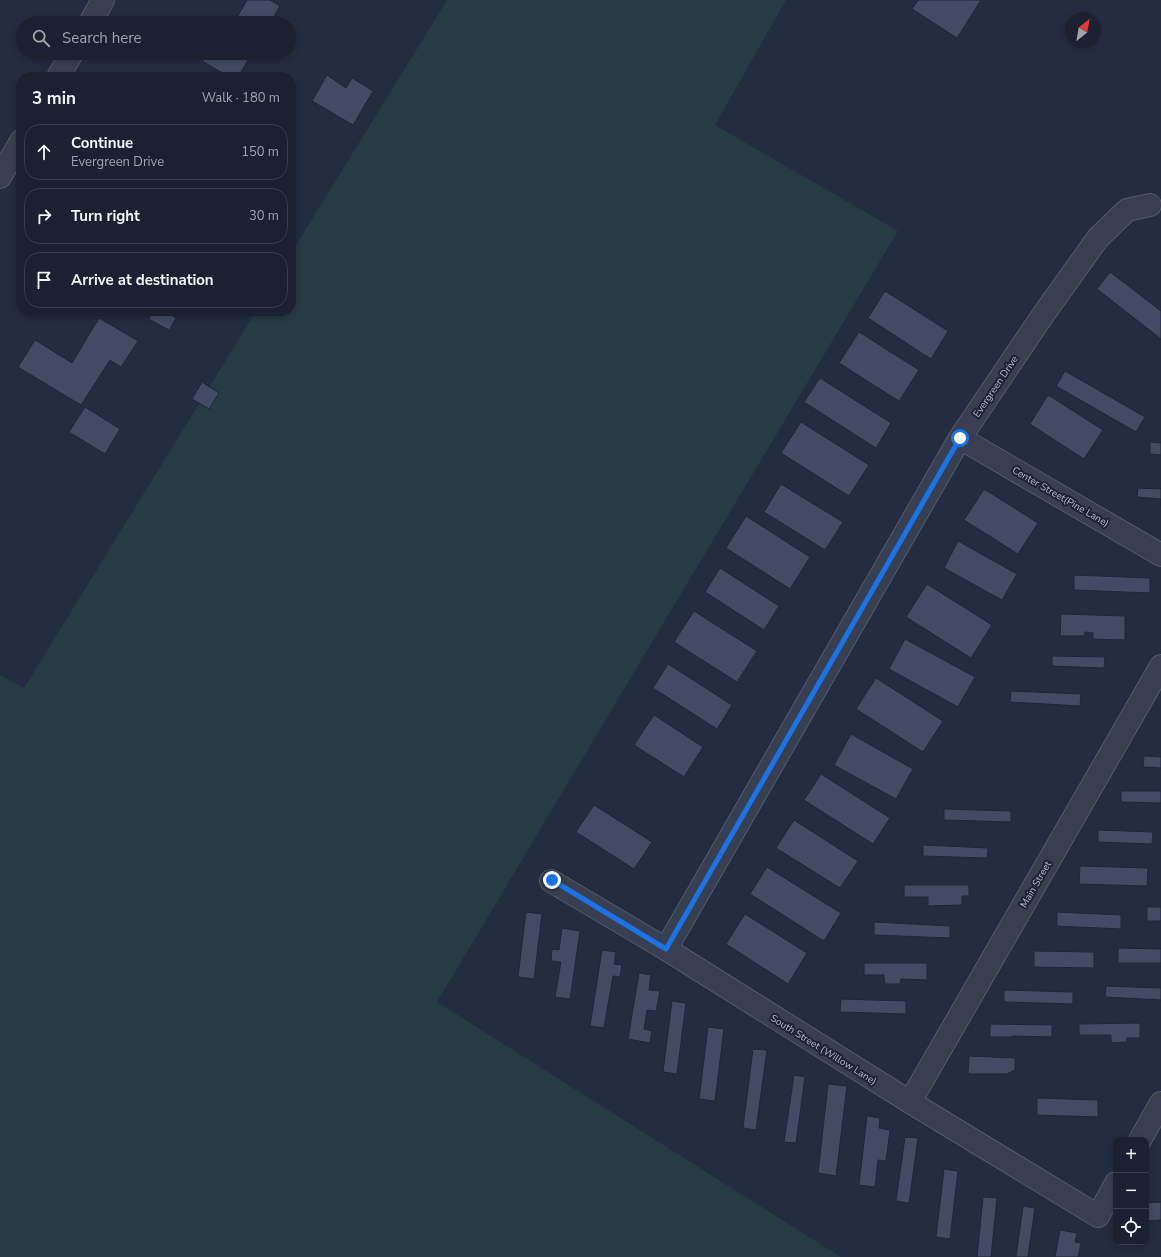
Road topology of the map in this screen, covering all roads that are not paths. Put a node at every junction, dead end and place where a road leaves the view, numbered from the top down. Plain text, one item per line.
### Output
1 (103, 0) edge
2 (94, 16) edge
3 (68, 60) edge
4 (61, 72) edge
5 (16, 150) edge
6 (0, 177) edge
7 (1150, 205) dead end
8 (960, 438) junction
9 (1161, 555) edge
10 (1161, 666) edge
11 (552, 880) dead end
12 (666, 949) junction
13 (910, 1102) junction
14 (1161, 1103) edge
15 (1142, 1137) edge
16 (1113, 1188) edge

1 - 2 street
3 - 4 street
5 - 6 street
7 - 8 street, Evergreen Drive
8 - 9 street, Center Street(Pine Lane)
8 - 12 street, Evergreen Drive
10 - 13 street, Main Street
11 - 12 street, South Street (Willow Lane)
12 - 13 street, South Street (Willow Lane)
13 - 16 street, South Street (Willow Lane)
14 - 15 street

